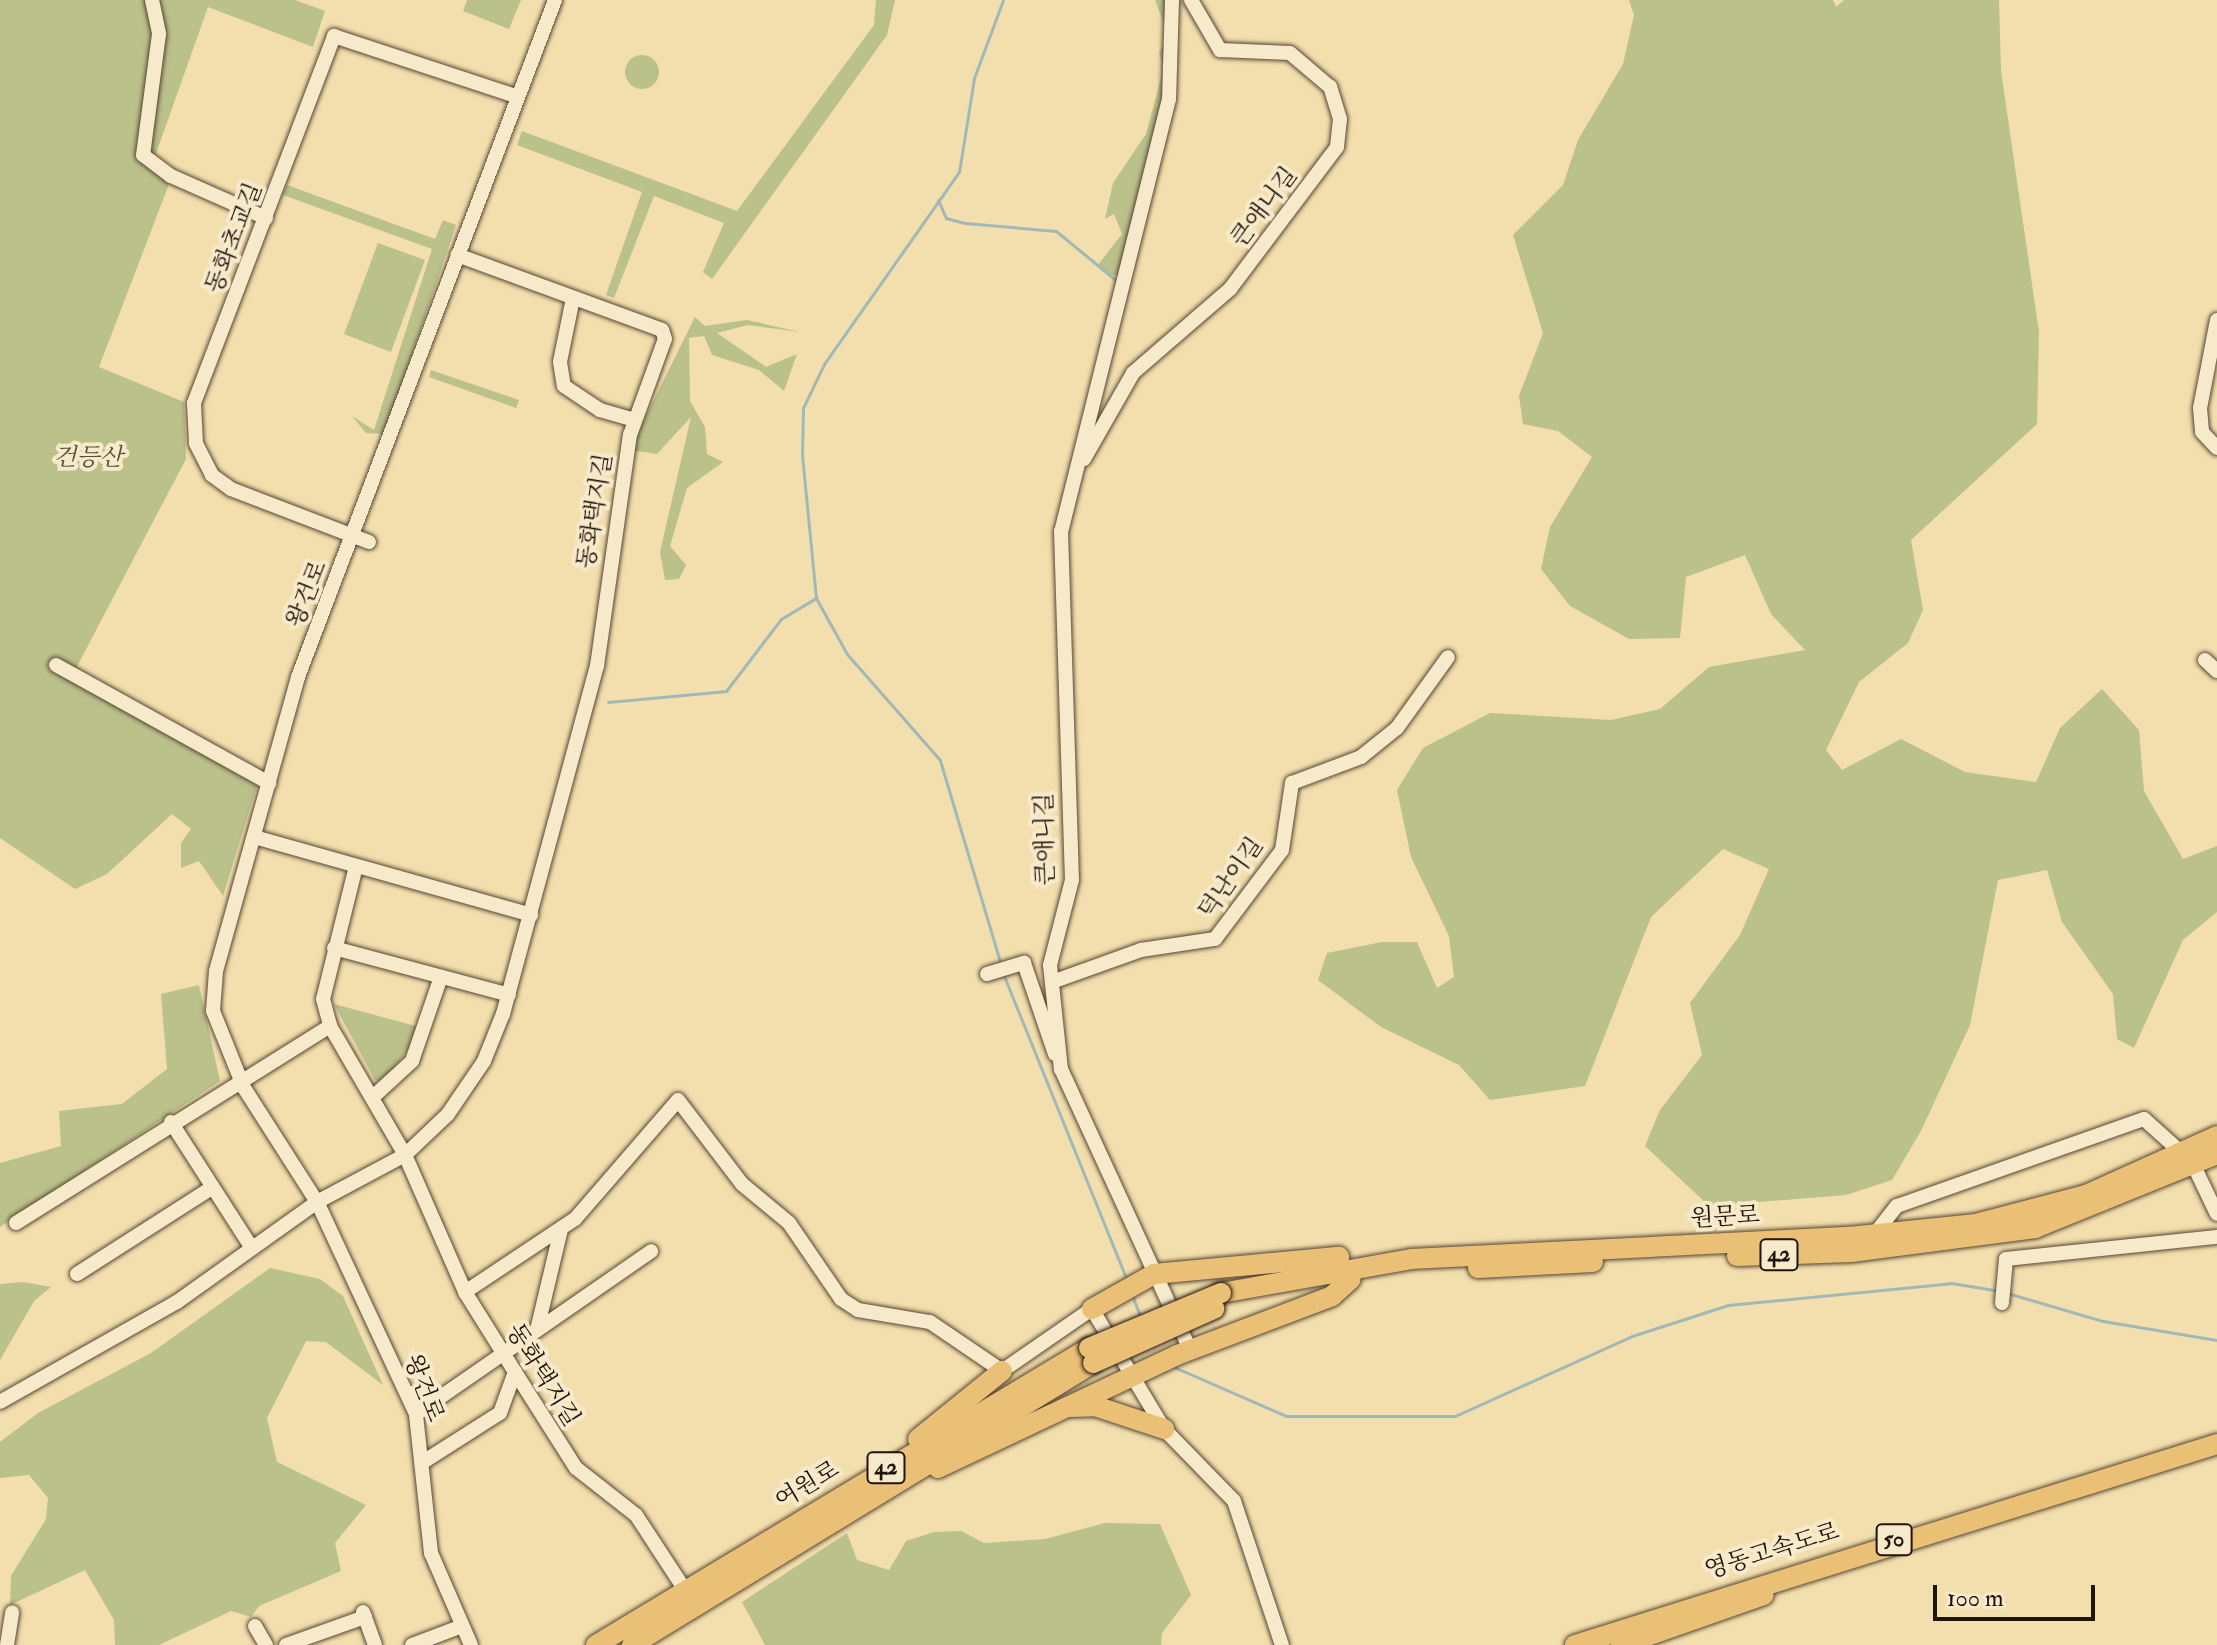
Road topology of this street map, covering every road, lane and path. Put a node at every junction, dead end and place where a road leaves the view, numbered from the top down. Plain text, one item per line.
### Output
1 (152, 0) edge
2 (555, 0) edge
3 (1172, 0) edge
4 (1191, 0) edge
5 (515, 96) junction
6 (266, 218) junction
7 (457, 255) junction
8 (573, 298) junction
9 (2217, 320) edge
10 (635, 420) junction
11 (2217, 448) edge
12 (1074, 478) junction
13 (361, 540) junction
14 (1448, 657) dead end
15 (2205, 660) dead end
16 (56, 665) dead end
17 (2217, 671) edge
18 (269, 783) junction
19 (254, 837) junction
20 (356, 866) junction
21 (531, 915) junction
22 (334, 948) junction
23 (989, 973) dead end
24 (441, 977) junction
25 (1052, 982) junction
26 (509, 995) junction
27 (330, 1026) junction
28 (1061, 1069) junction
29 (240, 1077) junction
30 (374, 1096) junction
31 (171, 1122) junction
32 (2217, 1136) edge
33 (2217, 1154) edge
34 (405, 1155) junction
35 (2189, 1160) junction
36 (213, 1187) junction
37 (317, 1202) junction
38 (2217, 1214) edge
39 (16, 1223) dead end
40 (561, 1229) junction
41 (1874, 1235) junction
42 (2217, 1237) edge
43 (252, 1248) junction
44 (651, 1251) dead end
45 (1411, 1259) junction
46 (77, 1274) dead end
47 (1149, 1277) junction
48 (1351, 1279) junction
49 (465, 1292) junction
50 (1223, 1300) junction
51 (2002, 1300) dead end
52 (1092, 1309) junction
53 (537, 1330) junction
54 (1183, 1352) junction
55 (504, 1353) junction
56 (1002, 1371) junction
57 (515, 1372) junction
58 (1139, 1372) junction
59 (0, 1402) edge
60 (1063, 1407) junction
61 (416, 1414) junction
62 (1164, 1429) junction
63 (2217, 1444) edge
64 (2217, 1458) edge
65 (423, 1462) junction
66 (891, 1474) junction
67 (690, 1597) junction
68 (12, 1612) dead end
69 (672, 1620) junction
70 (255, 1626) dead end
71 (462, 1626) junction
72 (667, 1643) edge
73 (7, 1645) edge
74 (266, 1645) edge
75 (286, 1645) edge
76 (375, 1645) edge
77 (412, 1645) edge
78 (471, 1645) edge
79 (596, 1645) edge
80 (632, 1645) edge
81 (1282, 1645) edge
82 (1575, 1645) edge
83 (1621, 1645) edge

1 - 6 street
2 - 5 street, 왕건로
3 - 12 street, 큰애니길
4 - 12 street, 큰애니길
5 - 6 street, 동화초교길
5 - 7 street, 왕건로
6 - 13 street, 동화초교길
7 - 8 street, 동화택지길
7 - 13 street, 왕건로
8 - 10 street
8 - 10 street, 동화택지길
9 - 11 street
10 - 21 street, 동화택지길
12 - 25 street, 큰애니길
13 - 18 street, 왕건로
14 - 25 street, 덕난이길
15 - 17 street
16 - 18 street
18 - 19 street, 왕건로
19 - 20 street
19 - 29 street, 왕건로
20 - 21 street
20 - 22 street, 동화택지길
21 - 26 street, 동화택지길
22 - 24 street
22 - 27 street, 동화택지길
23 - 28 street
24 - 26 street
24 - 30 street
25 - 28 street, 큰애니길
26 - 34 street, 동화택지길
27 - 29 street
27 - 30 street, 동화택지길
28 - 47 street, 큰애니길
29 - 31 street
29 - 37 street, 왕건로
30 - 34 street, 동화택지길
31 - 36 street
31 - 39 street
32 - 35 highway, 원문로 / 42
33 - 35 highway, 원문로 / 42
34 - 37 street, 동화택지길
34 - 49 street, 동화택지길
35 - 38 street
35 - 41 highway, 원문로 / 42
35 - 41 street
35 - 48 highway, 원문로 / 42
36 - 43 street
36 - 46 street
37 - 43 street
37 - 61 street, 왕건로
40 - 49 street
40 - 53 street
40 - 56 street
41 - 45 highway, 원문로 / 42
42 - 51 street
43 - 59 street
44 - 53 street
45 - 47 highway
45 - 50 highway, 원문로 / 42
47 - 52 highway
47 - 54 street, 큰애니길
48 - 50 highway, 원문로 / 42
48 - 54 highway
49 - 55 street, 동화택지길
50 - 66 highway, 여원로 / 42, bridge
52 - 56 street
52 - 58 street
53 - 55 street
54 - 58 highway
55 - 57 street, 동화택지길
55 - 61 street
56 - 66 highway
57 - 65 street
57 - 67 street, 동화택지길
58 - 60 highway
58 - 62 street
60 - 62 highway
60 - 66 highway
61 - 65 street, 왕건로
62 - 81 street
63 - 82 highway, 영동고속도로 / 50
64 - 83 highway, 영동고속도로 / 50
65 - 71 street, 왕건로
66 - 67 highway, 여원로 / 42
67 - 69 highway, 여원로 / 42
67 - 79 highway, 여원로 / 42
68 - 73 street
69 - 72 highway
69 - 80 highway, 여원로 / 42
70 - 74 street
71 - 77 street
71 - 78 street, 왕건로
75 - 76 street

